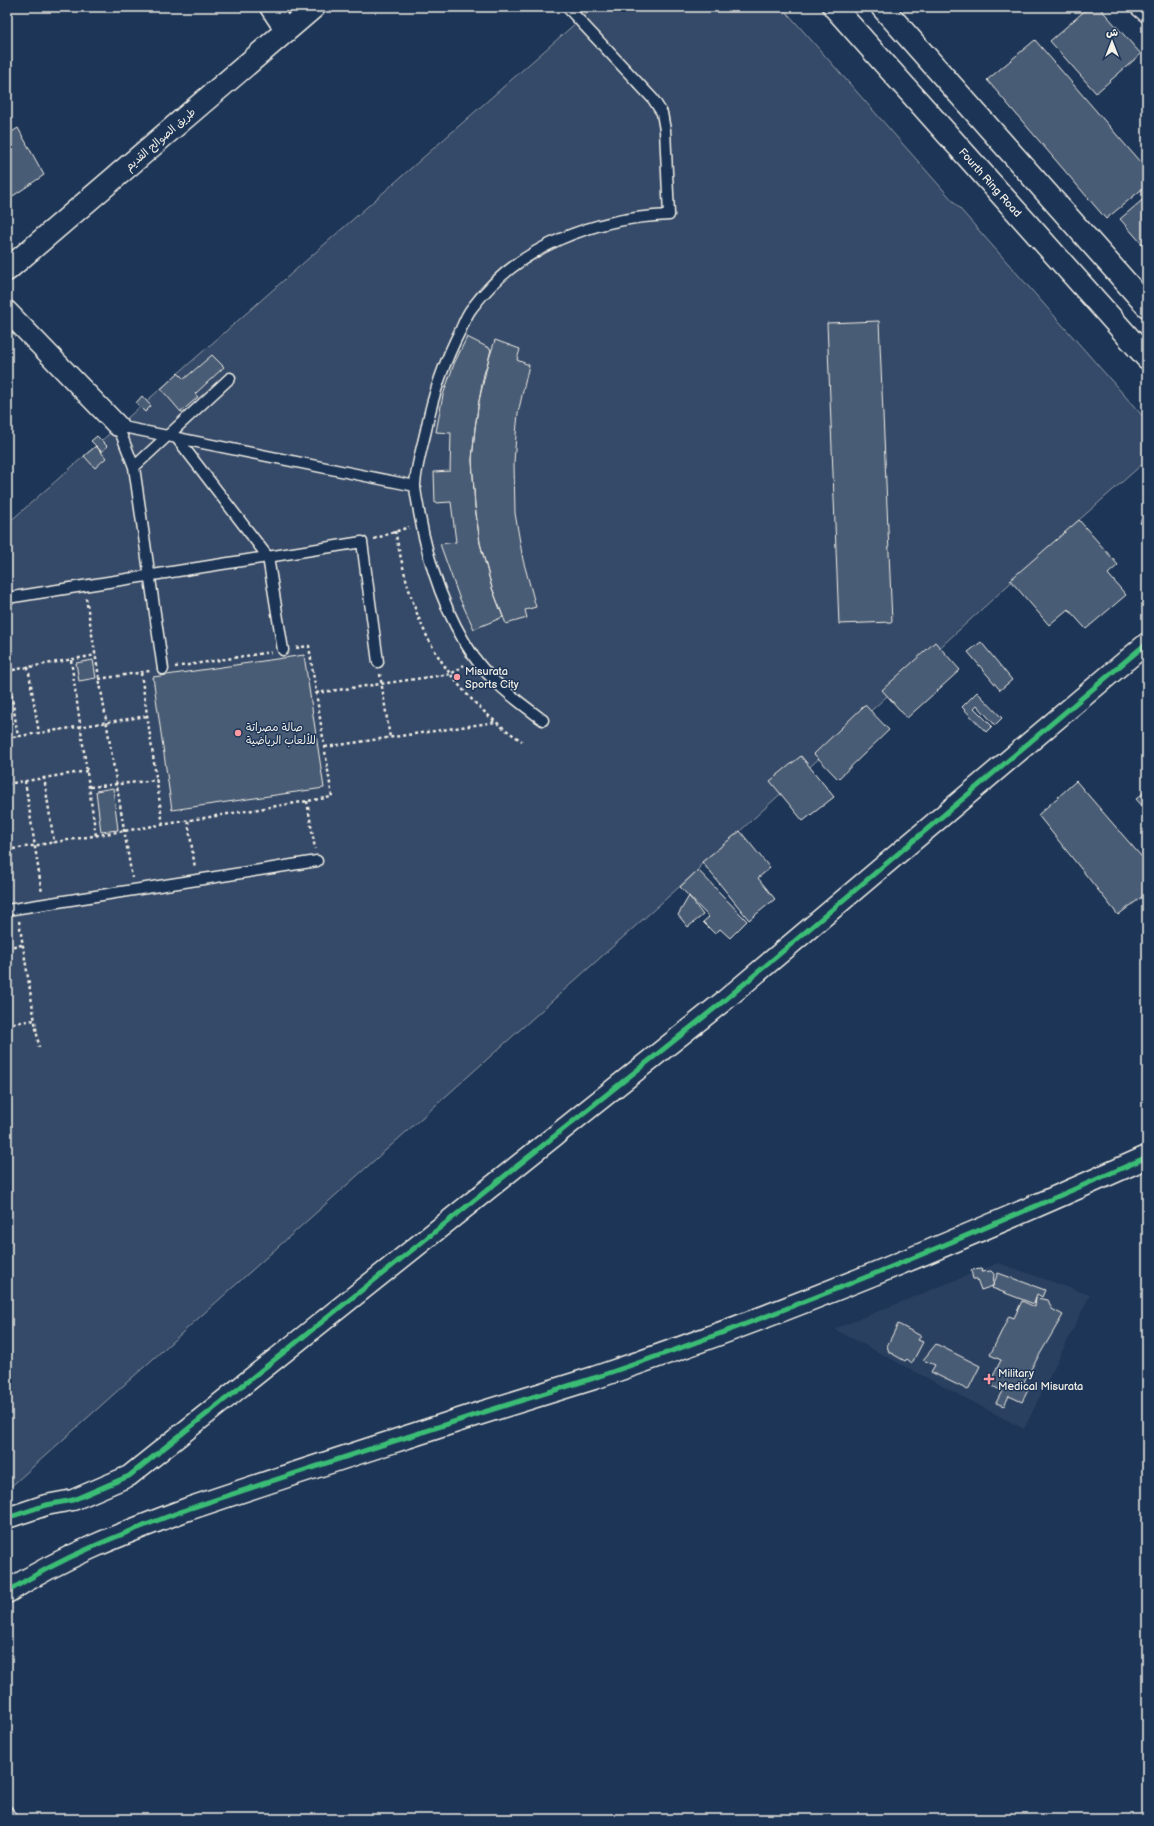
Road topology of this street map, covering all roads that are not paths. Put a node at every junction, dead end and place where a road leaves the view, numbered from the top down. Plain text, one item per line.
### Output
1 (270, 7) edge
2 (314, 7) edge
3 (567, 7) edge
4 (834, 7) edge
5 (882, 7) edge
6 (1141, 7) edge
7 (1147, 12) edge
8 (286, 31) junction
9 (7, 270) edge
10 (1147, 306) edge
11 (7, 311) edge
12 (1147, 358) edge
13 (230, 378) dead end
14 (118, 426) junction
15 (172, 437) junction
16 (134, 467) junction
17 (415, 486) junction
18 (268, 557) junction
19 (150, 576) junction
20 (7, 598) edge
21 (1147, 643) edge
22 (282, 650) road end
23 (378, 662) road end
24 (163, 669) road end
25 (543, 720) dead end
26 (317, 861) road end
27 (12, 909) edge
28 (1147, 1157) edge
29 (7, 1518) edge
30 (7, 1592) edge
31 (7, 1811) edge
32 (12, 1819) edge

1 - 8 street
2 - 8 main road, طريق الصوالح القديم
3 - 17 lane
4 - 12 main road, Fourth Ring Road
5 - 10 main road
6 - 7 street
8 - 9 main road, طريق الصوالح القديم
11 - 14 street
13 - 15 lane
14 - 15 lane
14 - 16 lane
15 - 16 lane
15 - 17 lane
15 - 18 lane
16 - 19 lane
17 - 25 lane
18 - 19 lane
18 - 22 lane
18 - 23 lane
19 - 20 lane
19 - 24 lane
21 - 29 street
26 - 27 lane
28 - 30 main road
31 - 32 lane

